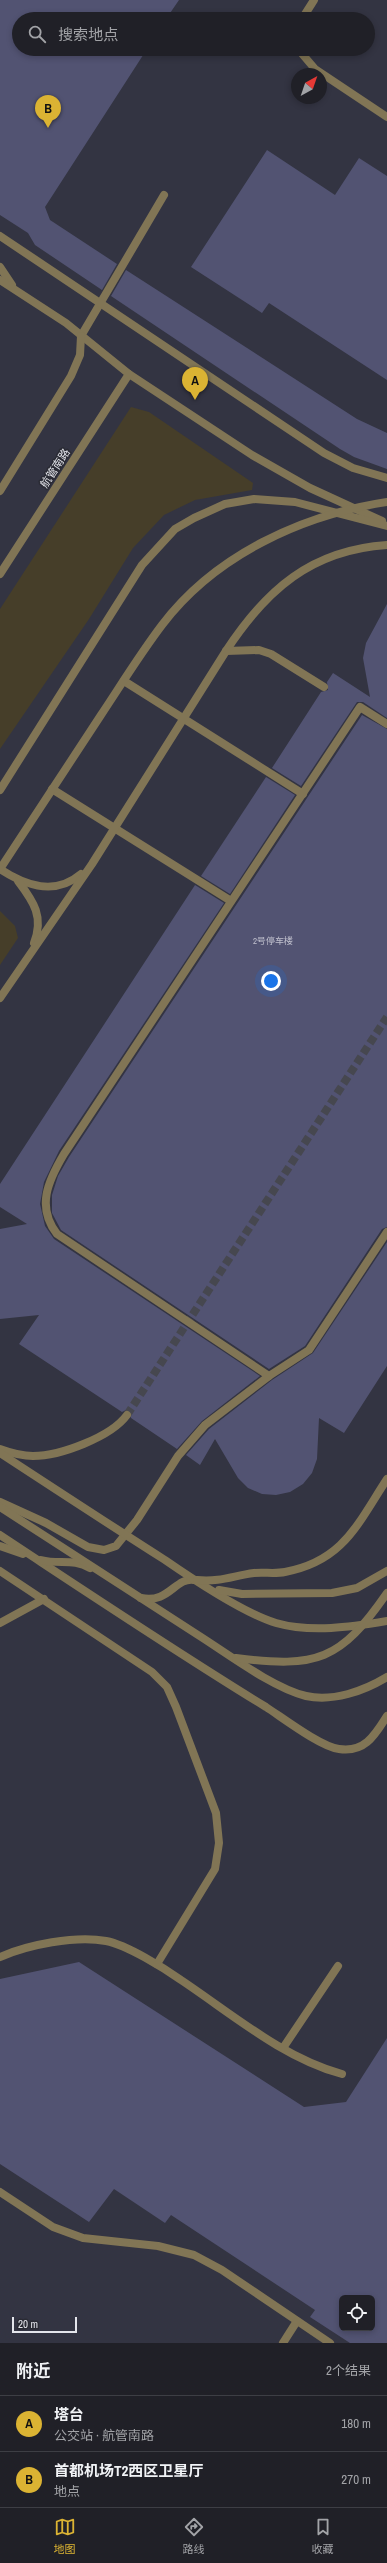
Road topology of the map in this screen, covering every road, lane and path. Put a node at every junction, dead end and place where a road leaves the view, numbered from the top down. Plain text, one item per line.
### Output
1 (314, 0) edge
2 (306, 12) edge
3 (304, 56) edge
4 (387, 117) edge
5 (164, 195) dead end
6 (0, 236) edge
7 (0, 267) edge
8 (0, 280) edge
9 (0, 283) edge
10 (13, 288) junction
11 (81, 336) junction
12 (129, 374) junction
13 (387, 478) edge
14 (0, 491) edge
15 (387, 502) edge
16 (387, 525) edge
17 (387, 545) edge
18 (0, 574) edge
19 (226, 651) junction
20 (124, 682) junction
21 (324, 687) dead end
22 (387, 724) edge
23 (52, 789) junction
24 (0, 790) edge
25 (303, 794) junction
26 (92, 864) junction
27 (0, 869) edge
28 (18, 881) junction
29 (231, 901) junction
30 (30, 954) junction
31 (0, 998) edge
32 (387, 1232) edge
33 (269, 1376) junction
34 (127, 1415) tunnel mouth
35 (0, 1449) edge
36 (0, 1453) edge
37 (387, 1480) edge
38 (0, 1502) edge
39 (0, 1507) edge
40 (0, 1535) edge
41 (0, 1546) edge
42 (34, 1557) junction
43 (0, 1571) edge
44 (387, 1571) edge
45 (194, 1580) junction
46 (387, 1593) edge
47 (44, 1599) junction
48 (387, 1621) edge
49 (0, 1622) edge
50 (228, 1654) junction
51 (387, 1677) edge
52 (387, 1716) edge
53 (0, 1957) edge
54 (157, 1964) junction
55 (338, 1966) dead end
56 (283, 2048) junction
57 (342, 2074) dead end
58 (0, 2192) edge
59 (296, 2321) junction
60 (282, 2343) edge
61 (330, 2343) edge

1 - 2 street
3 - 4 street
5 - 11 street
6 - 13 street
7 - 10 street
8 - 10 street
9 - 10 street
10 - 11 street
11 - 12 street
11 - 14 street
12 - 16 street
12 - 18 street, 航管南路
15 - 20 street
16 - 24 street
17 - 19 street
19 - 21 street
19 - 26 street
20 - 23 street
20 - 25 street
22 - 25 street
23 - 27 street
23 - 29 street
25 - 29 street
26 - 28 street
26 - 30 street
27 - 28 street
28 - 30 street
29 - 33 street
30 - 31 street
32 - 33 street
33 - 38 street
34 - 35 street
36 - 45 street
37 - 45 street
39 - 50 street
40 - 42 street
41 - 42 street
42 - 45 street
42 - 52 street
43 - 47 street
44 - 45 street
45 - 48 street
46 - 50 street
47 - 49 street
47 - 54 street
50 - 51 street
53 - 54 street
54 - 56 street
55 - 56 street
56 - 57 street
58 - 59 street
59 - 60 street
59 - 61 street

